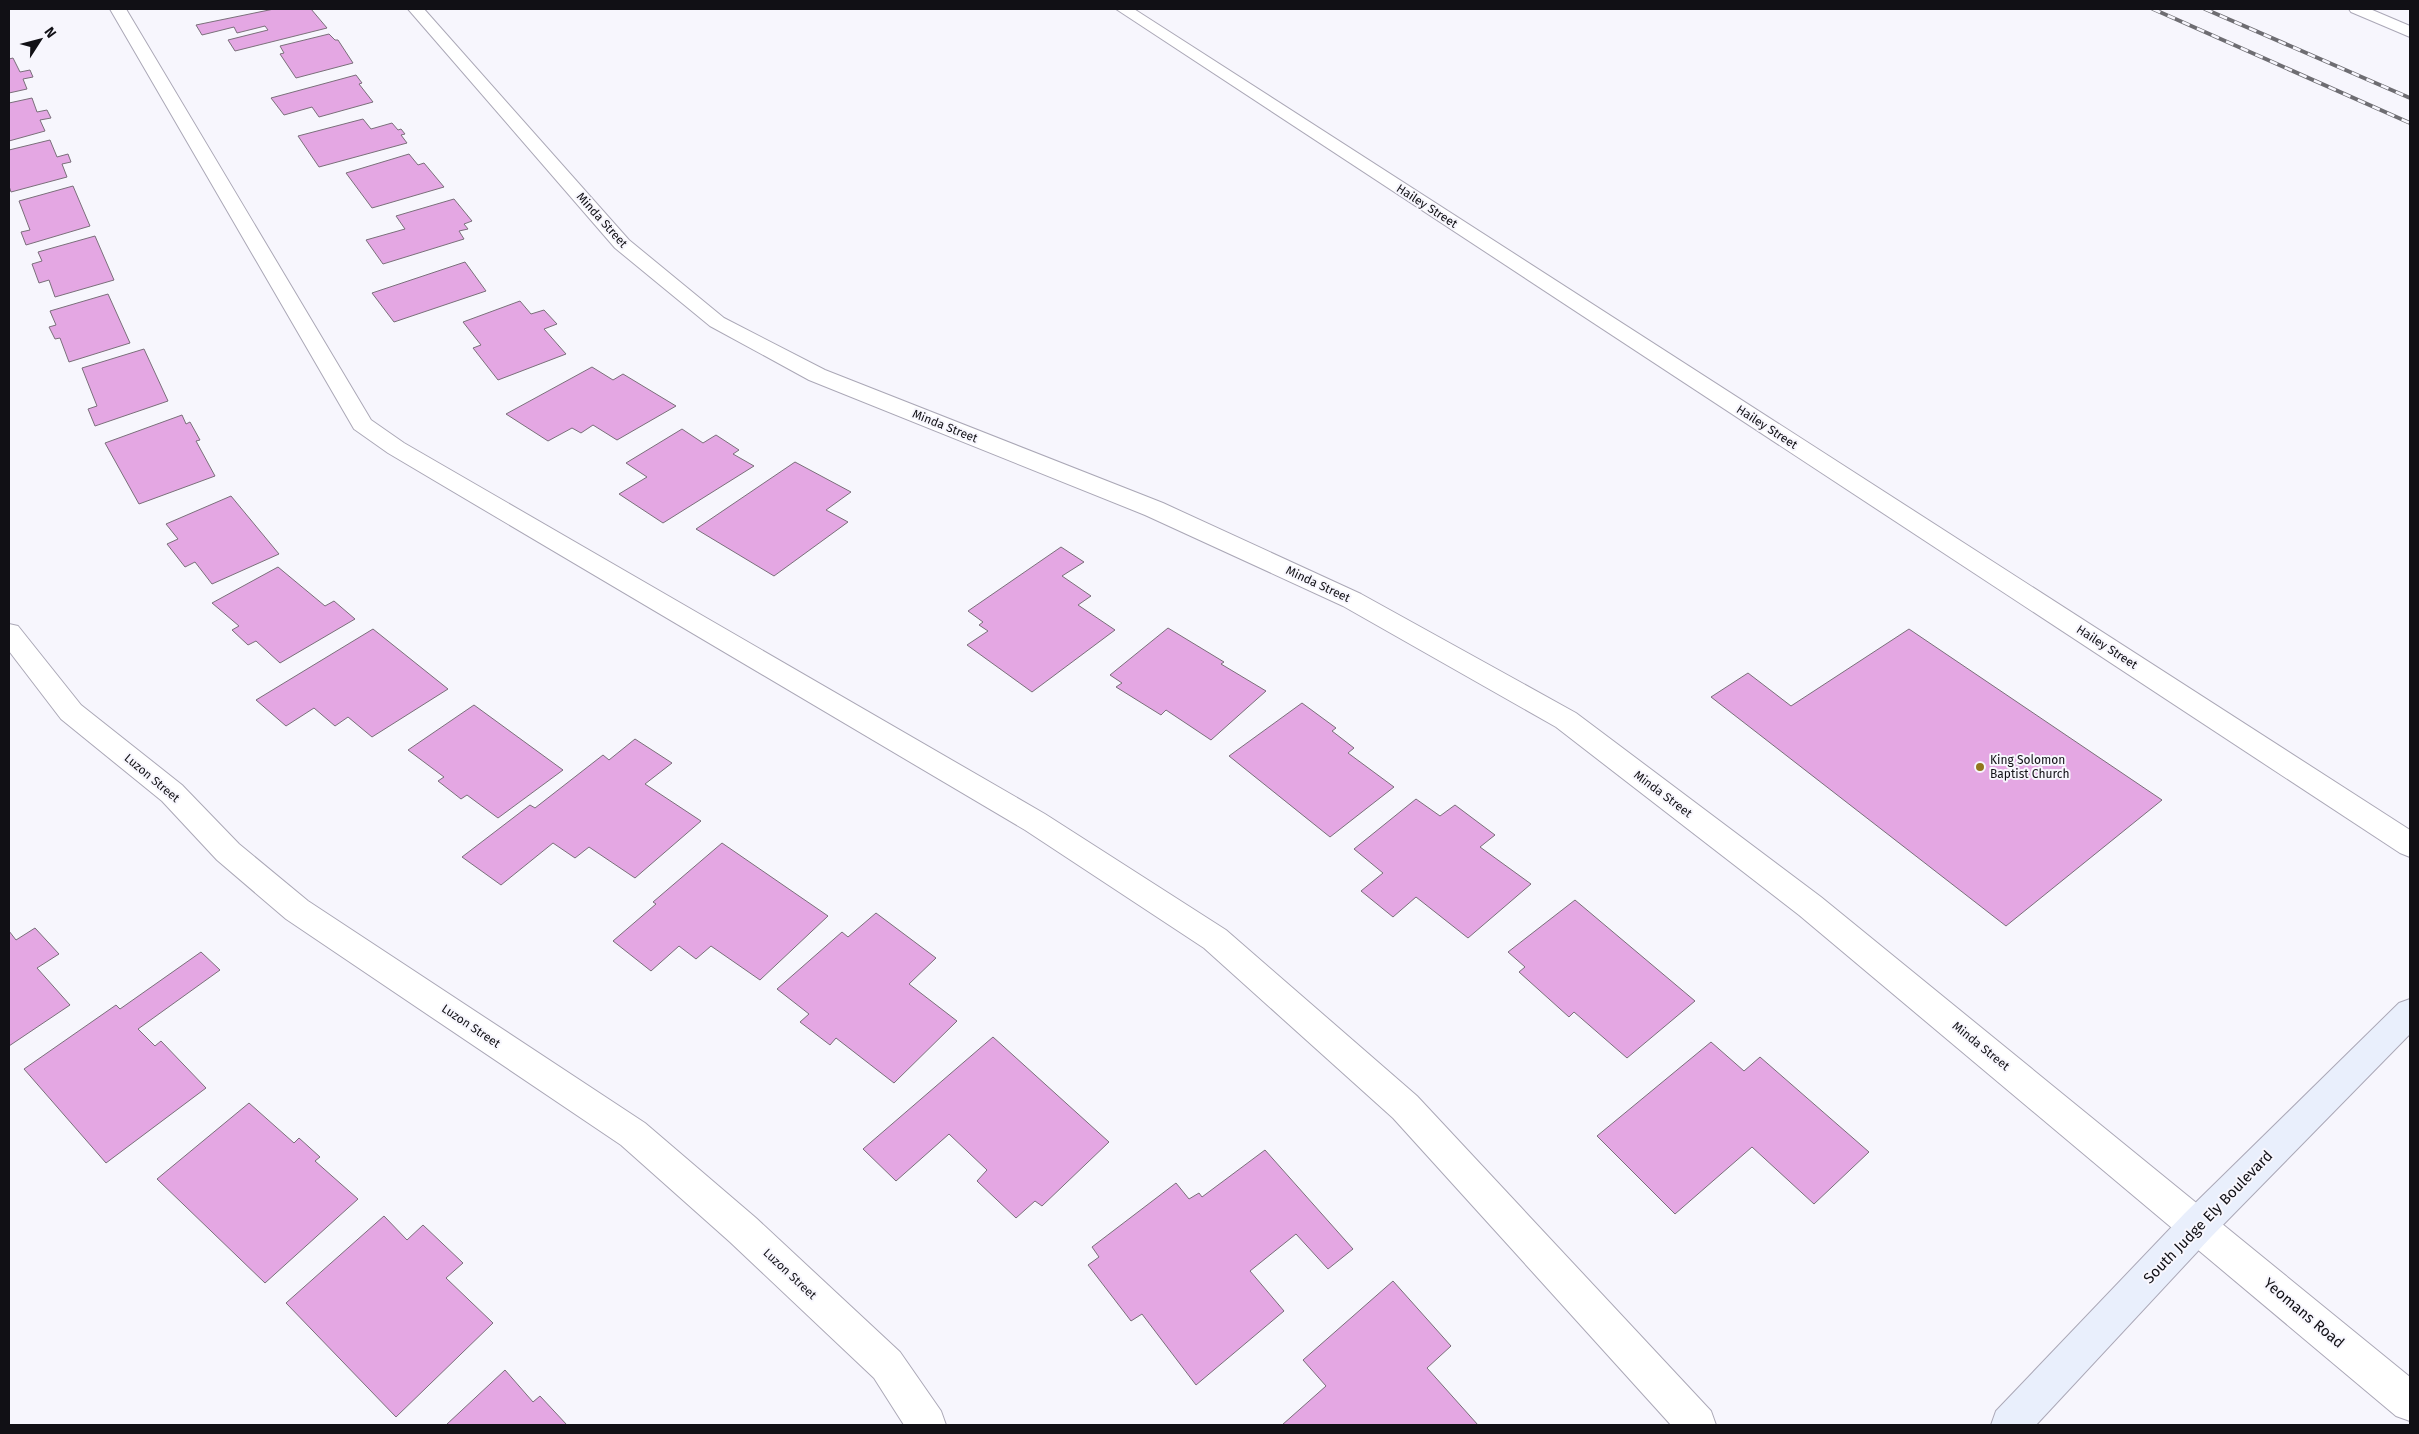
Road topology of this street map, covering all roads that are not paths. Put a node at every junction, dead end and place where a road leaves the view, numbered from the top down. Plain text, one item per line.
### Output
1 (118, 9) edge
2 (416, 9) edge
3 (1124, 9) edge
4 (2357, 9) edge
5 (2410, 32) edge
6 (9, 633) edge
7 (2410, 845) edge
8 (2410, 1013) edge
9 (2198, 1225) junction
10 (2410, 1402) edge
11 (927, 1425) edge
12 (1697, 1425) edge
13 (2010, 1425) edge

1 - 12 street
2 - 9 street, Minda Street
3 - 7 street, Hailey Street
4 - 5 street
6 - 11 street, Luzon Street
8 - 9 main road, South Judge Ely Boulevard
9 - 10 street, Yeomans Road
9 - 13 main road, South Judge Ely Boulevard

